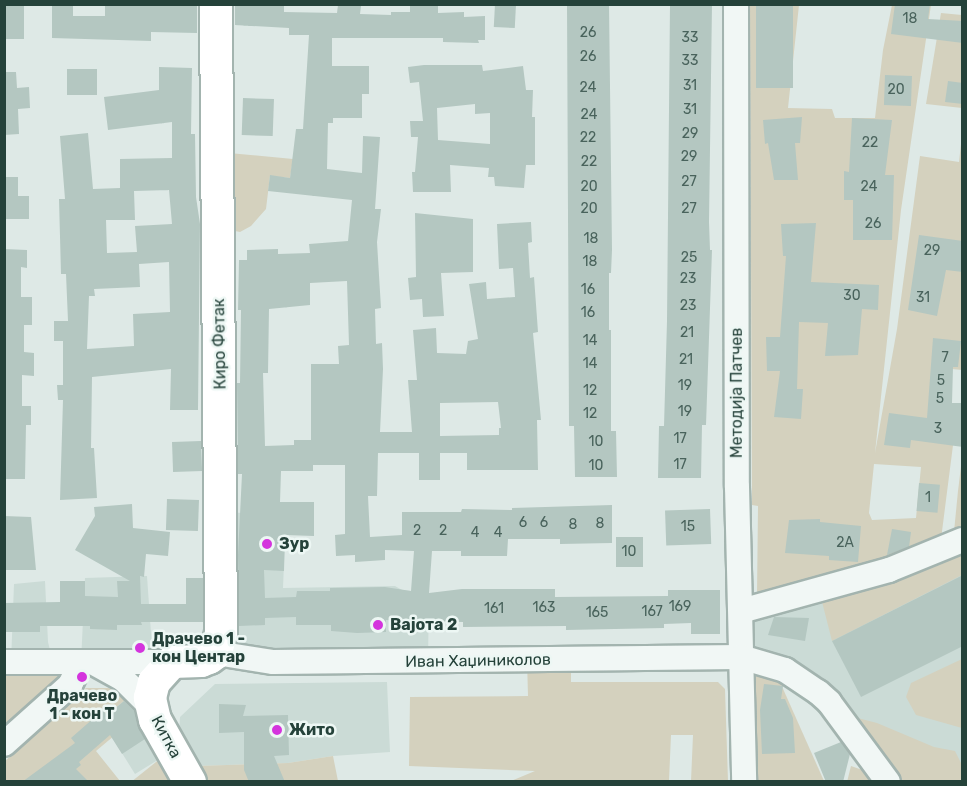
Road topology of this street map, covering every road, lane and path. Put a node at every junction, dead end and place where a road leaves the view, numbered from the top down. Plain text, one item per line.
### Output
1 (216, 4) edge
2 (736, 4) edge
3 (963, 540) edge
4 (741, 611) junction
5 (741, 657) junction
6 (192, 659) junction
7 (4, 662) edge
8 (87, 662) junction
9 (151, 707) junction
10 (165, 735) junction
11 (4, 744) edge
12 (190, 782) edge
13 (744, 782) edge
14 (888, 782) edge

1 - 6 main road, Киро Фетак
2 - 4 street, Методија Патчев
3 - 4 street
4 - 5 street, Методија Патчев
5 - 6 street, Иван Хаџиниколов
5 - 13 street, Методија Патчев
5 - 14 street, Иван Хаџиниколов
6 - 8 street, Иван Хаџиниколов
6 - 9 main road, Китка
6 - 10 main road
7 - 8 street, Иван Хаџиниколов
8 - 9 street
8 - 11 street
9 - 10 main road, Китка
10 - 12 main road, Китка

